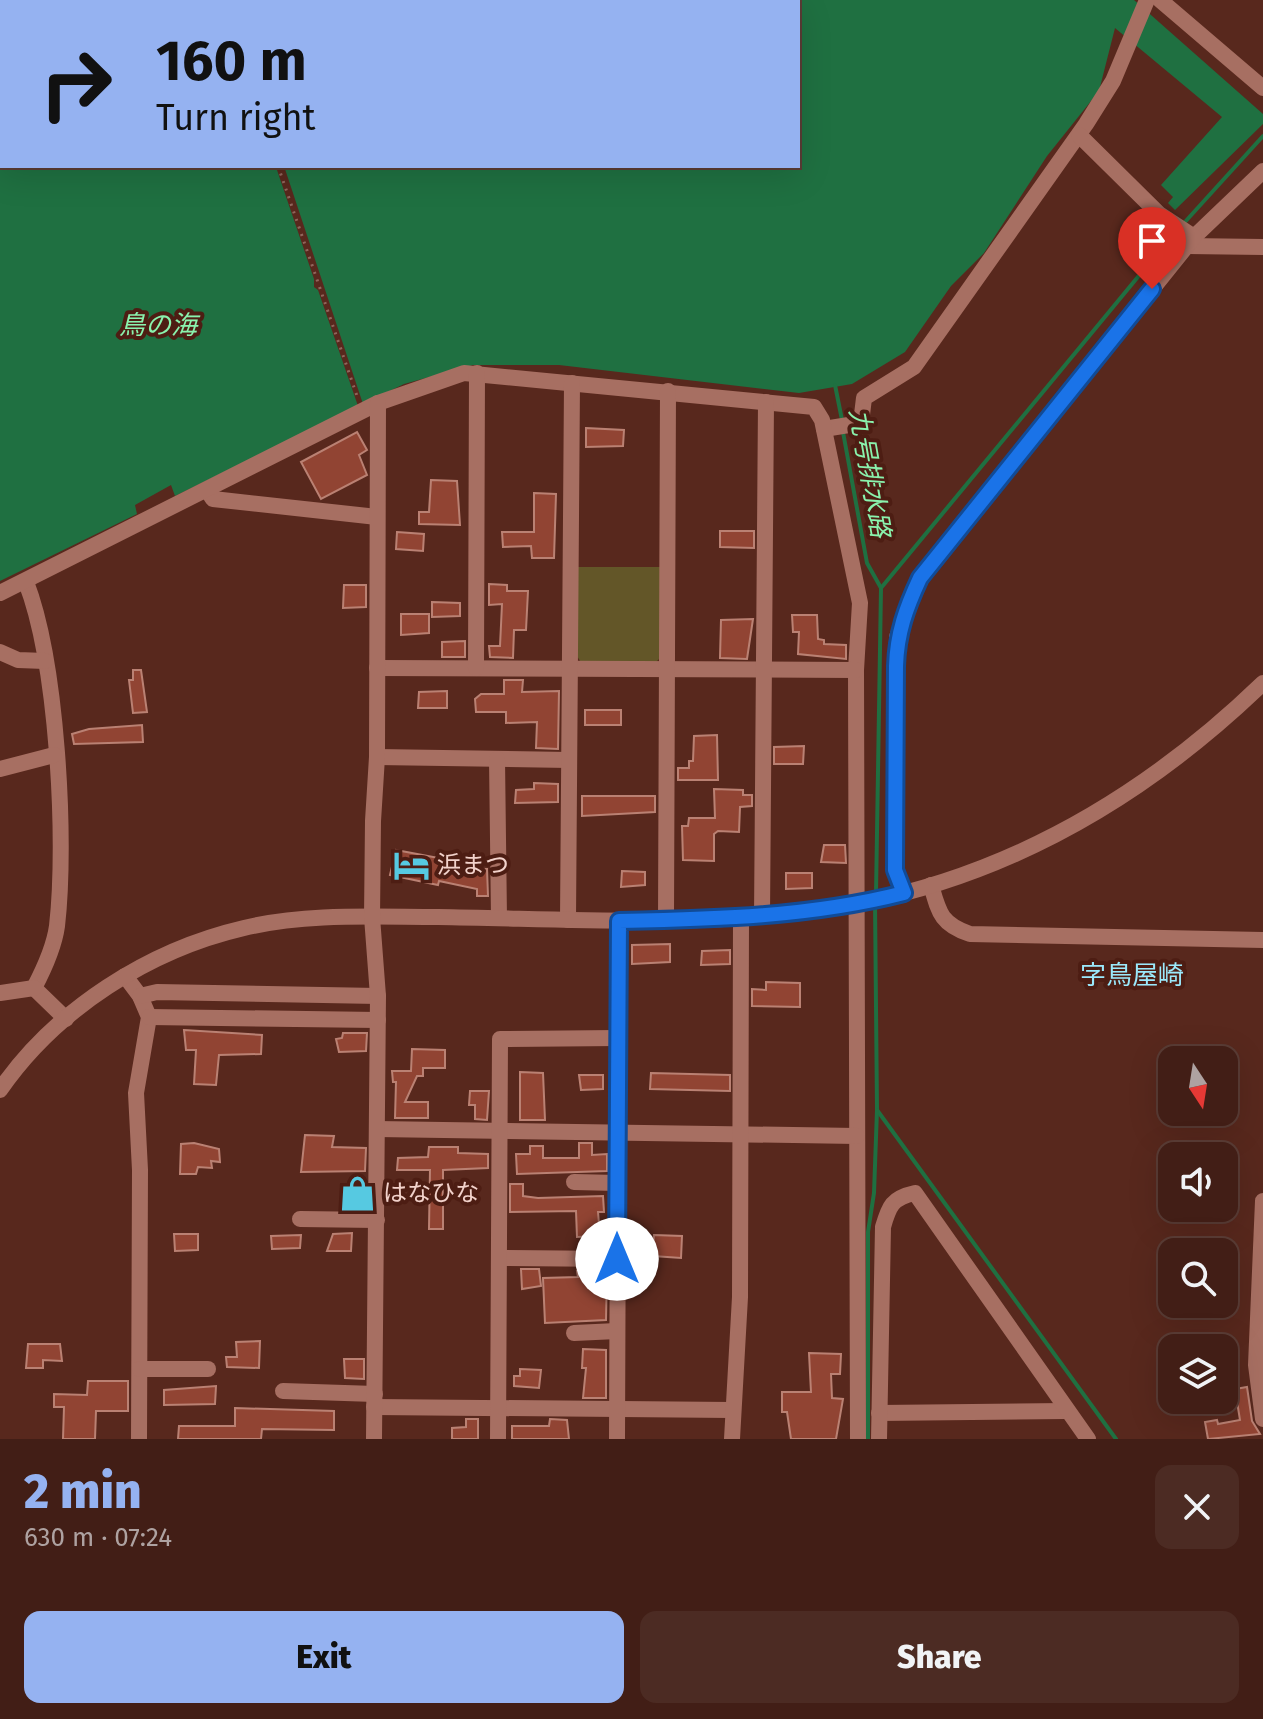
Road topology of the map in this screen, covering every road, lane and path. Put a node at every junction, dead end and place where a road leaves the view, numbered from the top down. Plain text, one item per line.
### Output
1 (1151, 0) edge
2 (1263, 88) edge
3 (1082, 129) junction
4 (279, 168) edge
5 (1263, 171) edge
6 (1190, 239) junction
7 (1263, 247) edge
8 (477, 373) junction
9 (572, 383) junction
10 (668, 391) junction
11 (766, 402) junction
12 (370, 407) junction
13 (828, 429) junction
14 (207, 490) junction
15 (377, 517) junction
16 (26, 582) junction
17 (0, 593) edge
18 (0, 652) edge
19 (45, 661) junction
20 (377, 668) junction
21 (476, 668) junction
22 (569, 669) junction
23 (668, 670) junction
24 (856, 670) junction
25 (765, 671) junction
26 (1263, 683) edge
27 (54, 755) junction
28 (377, 757) junction
29 (497, 759) junction
30 (569, 760) junction
31 (0, 769) edge
32 (931, 885) junction
33 (897, 895) junction
34 (862, 903) junction
35 (372, 917) junction
36 (762, 917) junction
37 (499, 918) junction
38 (741, 919) junction
39 (568, 920) junction
40 (666, 920) junction
41 (619, 921) junction
42 (1263, 940) edge
43 (125, 976) junction
44 (34, 988) junction
45 (0, 993) edge
46 (140, 996) junction
47 (378, 996) junction
48 (149, 1017) junction
49 (66, 1019) junction
50 (378, 1020) junction
51 (618, 1038) junction
52 (0, 1090) edge
53 (377, 1129) junction
54 (499, 1129) junction
55 (617, 1131) junction
56 (741, 1132) junction
57 (857, 1136) junction
58 (574, 1182) dead end
59 (617, 1183) junction
60 (1263, 1201) edge
61 (300, 1219) dead end
62 (377, 1220) junction
63 (499, 1258) junction
64 (617, 1259) junction
65 (617, 1331) junction
66 (574, 1333) dead end
67 (140, 1369) junction
68 (208, 1369) dead end
69 (283, 1391) dead end
70 (374, 1400) junction
71 (498, 1408) junction
72 (617, 1410) junction
73 (732, 1410) junction
74 (1066, 1411) junction
75 (879, 1413) junction
76 (1263, 1419) edge
77 (139, 1439) edge
78 (374, 1439) edge
79 (498, 1439) edge
80 (617, 1439) edge
81 (732, 1439) edge
82 (858, 1439) edge
83 (879, 1439) edge
84 (1088, 1439) edge

1 - 2 street
1 - 3 street
3 - 6 street
3 - 13 street
4 - 12 path
5 - 6 street
6 - 7 street
6 - 33 street
8 - 9 street
8 - 12 street
8 - 21 street
9 - 10 street
9 - 22 street
10 - 11 street
10 - 23 street
11 - 13 street
11 - 25 street
12 - 14 street
12 - 15 street
13 - 24 street
14 - 15 street
14 - 16 street
15 - 20 street
16 - 17 street
16 - 19 street
18 - 19 street
19 - 27 street
20 - 21 street
20 - 28 street
21 - 22 street
22 - 23 street
22 - 30 street
23 - 25 street
23 - 40 street
24 - 25 street
24 - 34 street
25 - 36 street
26 - 32 street
27 - 31 street
27 - 44 street
28 - 29 street
28 - 35 street
29 - 30 street
29 - 37 street
30 - 39 street
32 - 33 street
32 - 42 street
33 - 34 street
34 - 36 street
34 - 57 street
35 - 37 street
35 - 43 street
35 - 47 street
36 - 38 street
37 - 39 street
38 - 40 street
38 - 56 street
39 - 41 street
40 - 41 street
41 - 51 street
43 - 46 street
43 - 49 street
44 - 45 street
44 - 49 street
46 - 47 street
46 - 48 street
47 - 50 street
48 - 50 street
48 - 67 street
49 - 52 street
50 - 53 street
51 - 54 street
51 - 55 street
53 - 54 street
53 - 62 street
54 - 55 street
54 - 63 street
55 - 56 street
55 - 59 street
56 - 57 street
56 - 73 street
57 - 82 street
58 - 59 street
59 - 64 street
60 - 76 street
61 - 62 street
62 - 70 street
63 - 64 street
63 - 71 street
64 - 65 street
65 - 66 street
65 - 72 street
67 - 68 street
67 - 77 street
69 - 70 street
70 - 71 street
70 - 78 street
71 - 72 street
71 - 79 street
72 - 73 street
72 - 80 street
73 - 81 street
74 - 75 street
74 - 75 street
74 - 84 street
75 - 83 street

